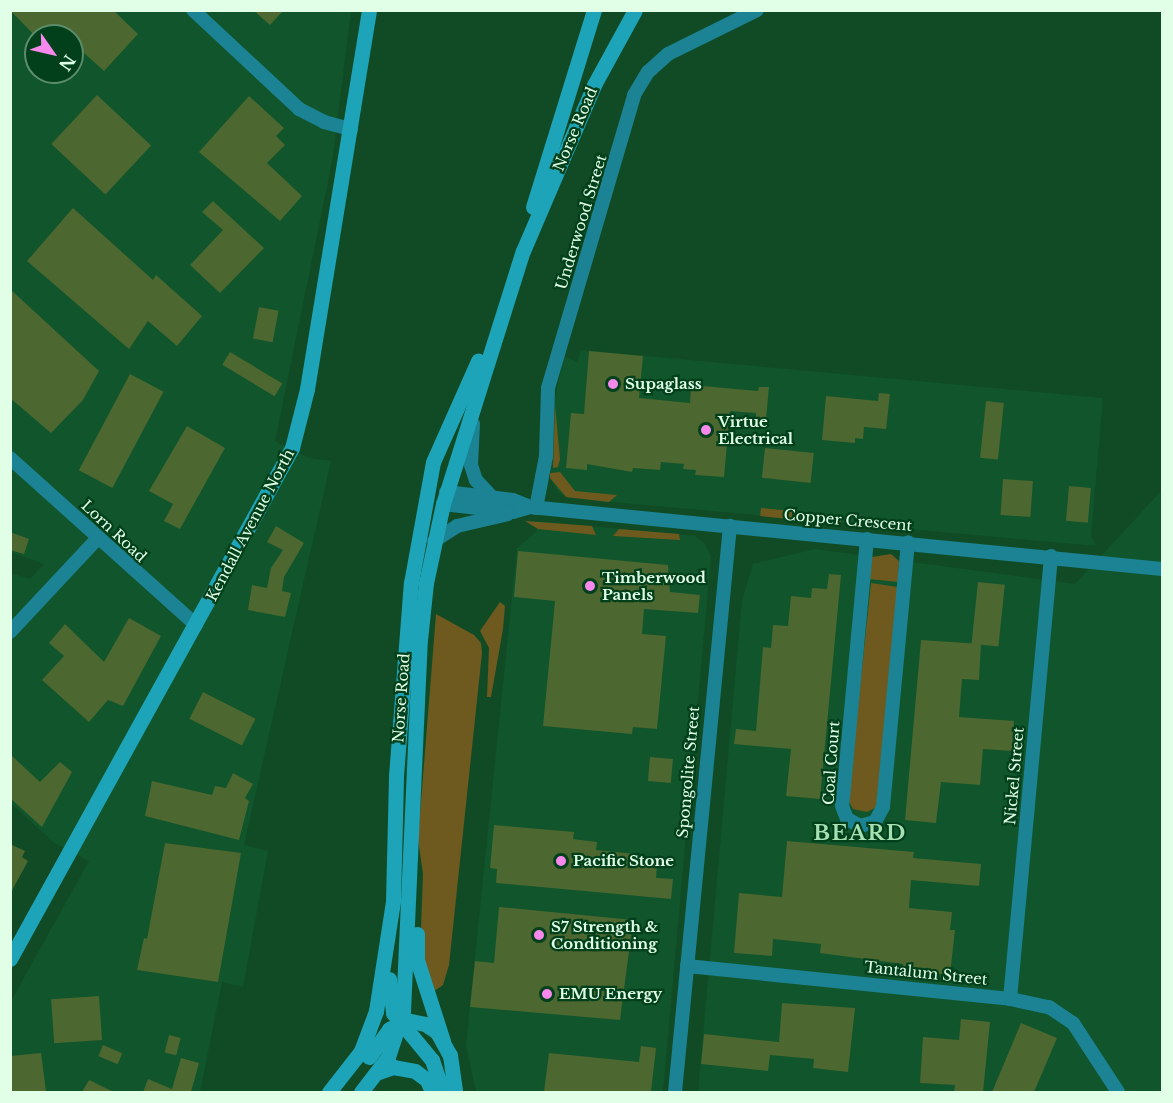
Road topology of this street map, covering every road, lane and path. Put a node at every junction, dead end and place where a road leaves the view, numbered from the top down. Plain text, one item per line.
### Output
1 (193, 10) edge
2 (369, 10) edge
3 (594, 10) edge
4 (634, 10) edge
5 (757, 10) edge
6 (351, 129) junction
7 (523, 251) junction
8 (503, 305) junction
9 (477, 389) junction
10 (10, 458) edge
11 (426, 496) junction
12 (444, 498) junction
13 (493, 498) junction
14 (533, 508) junction
15 (513, 512) junction
16 (730, 526) junction
17 (97, 539) junction
18 (867, 539) junction
19 (434, 541) junction
20 (908, 542) junction
21 (1051, 556) junction
22 (1162, 569) edge
23 (196, 626) junction
24 (10, 632) edge
25 (411, 842) junction
26 (393, 901) junction
27 (10, 959) edge
28 (687, 966) junction
29 (1010, 999) junction
30 (399, 1024) junction
31 (442, 1041) junction
32 (379, 1072) junction
33 (329, 1092) edge
34 (336, 1092) edge
35 (362, 1092) edge
36 (432, 1092) edge
37 (442, 1092) edge
38 (455, 1092) edge
39 (675, 1092) edge
40 (1118, 1092) edge

1 - 6 street
2 - 6 main road, Kendall Avenue North
3 - 7 main road, Norse Road
4 - 7 main road, Norse Road
5 - 14 street, Underwood Street
6 - 23 main road, Kendall Avenue North
7 - 8 main road, Norse Road
8 - 9 main road, Norse Road
8 - 11 main road, Norse Road
9 - 12 main road, Norse Road
9 - 13 street
10 - 17 street, Lorn Road
11 - 12 main road
11 - 26 main road, Norse Road
12 - 13 street, Copper Crescent
12 - 15 street, Copper Crescent
12 - 19 main road, Norse Road
13 - 14 street, Copper Crescent
14 - 15 street, Copper Crescent
14 - 16 street, Copper Crescent
15 - 19 street
16 - 18 street, Copper Crescent
16 - 28 street, Spongolite Street
17 - 23 street, Lorn Road
17 - 24 street
18 - 20 street, Copper Crescent
18 - 20 street, Coal Court
19 - 25 main road, Norse Road
20 - 21 street, Copper Crescent
21 - 22 street, Copper Crescent
21 - 29 street, Nickel Street
23 - 27 main road, Kendall Avenue North
25 - 30 main road, Norse Road
25 - 31 main road
26 - 30 main road
26 - 33 main road, Norse Road
28 - 29 street, Tantalum Street
28 - 39 street, Spongolite Street
29 - 40 street, Tantalum Street
30 - 31 main road
30 - 32 main road, Norse Road
30 - 34 main road
30 - 37 main road
31 - 38 main road
32 - 35 main road, Norse Road
32 - 36 main road

